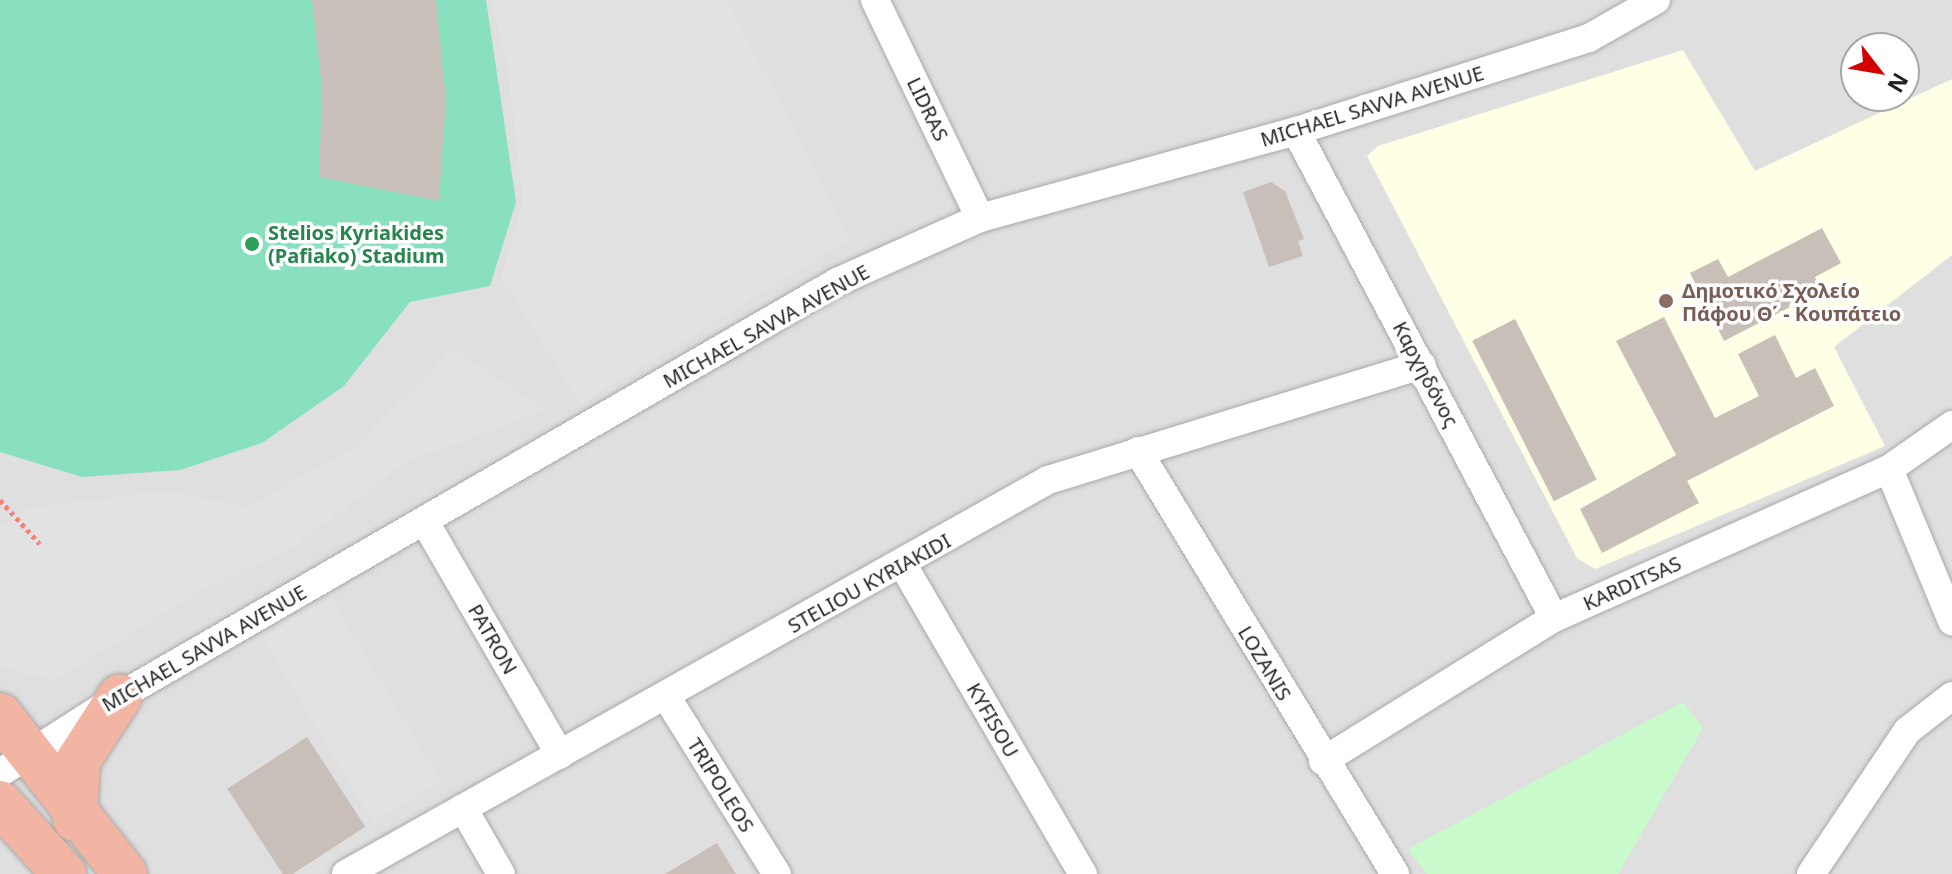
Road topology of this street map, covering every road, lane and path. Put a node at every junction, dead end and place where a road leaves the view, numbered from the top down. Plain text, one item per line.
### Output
1 (875, 0) edge
2 (1644, 2) edge
3 (1296, 131) junction
4 (980, 218) junction
5 (1422, 365) junction
6 (1952, 425) edge
7 (1138, 451) junction
8 (1889, 469) junction
9 (0, 500) edge
10 (425, 522) junction
11 (40, 544) dead end
12 (903, 565) junction
13 (1554, 618) junction
14 (1952, 621) edge
15 (120, 696) junction
16 (666, 696) junction
17 (1952, 696) edge
18 (0, 715) edge
19 (560, 755) junction
20 (1323, 761) junction
21 (15, 764) edge
22 (0, 803) edge
23 (463, 808) junction
24 (75, 819) junction
25 (1071, 870) edge
26 (64, 874) edge
27 (125, 874) edge
28 (346, 874) edge
29 (501, 874) edge
30 (777, 874) edge
31 (1395, 874) edge
32 (1811, 874) edge

1 - 4 street, LIDRAS
2 - 3 street, MICHAEL SAVVA AVENUE
3 - 4 street, MICHAEL SAVVA AVENUE
3 - 5 street, Καρχηδόνος
4 - 10 street, MICHAEL SAVVA AVENUE
5 - 7 street, STELIOU KYRIAKIDI
5 - 13 street, Καρχηδόνος
6 - 8 street, KARDITSAS
7 - 12 street, STELIOU KYRIAKIDI
7 - 20 street, LOZANIS
8 - 13 street, KARDITSAS
8 - 14 street
9 - 11 path
10 - 15 street, MICHAEL SAVVA AVENUE
10 - 19 street, PATRON
12 - 16 street, STELIOU KYRIAKIDI
12 - 25 street, KYFISOU
13 - 20 street, KARDITSAS
15 - 21 street, MICHAEL SAVVA AVENUE
15 - 24 highway
16 - 19 street, STELIOU KYRIAKIDI
16 - 30 street, TRIPOLEOS
17 - 32 street
18 - 21 highway
19 - 23 street, STELIOU KYRIAKIDI
20 - 31 street, LOZANIS
21 - 24 highway
22 - 26 highway
23 - 28 street, STELIOU KYRIAKIDI
23 - 29 street
24 - 27 highway

